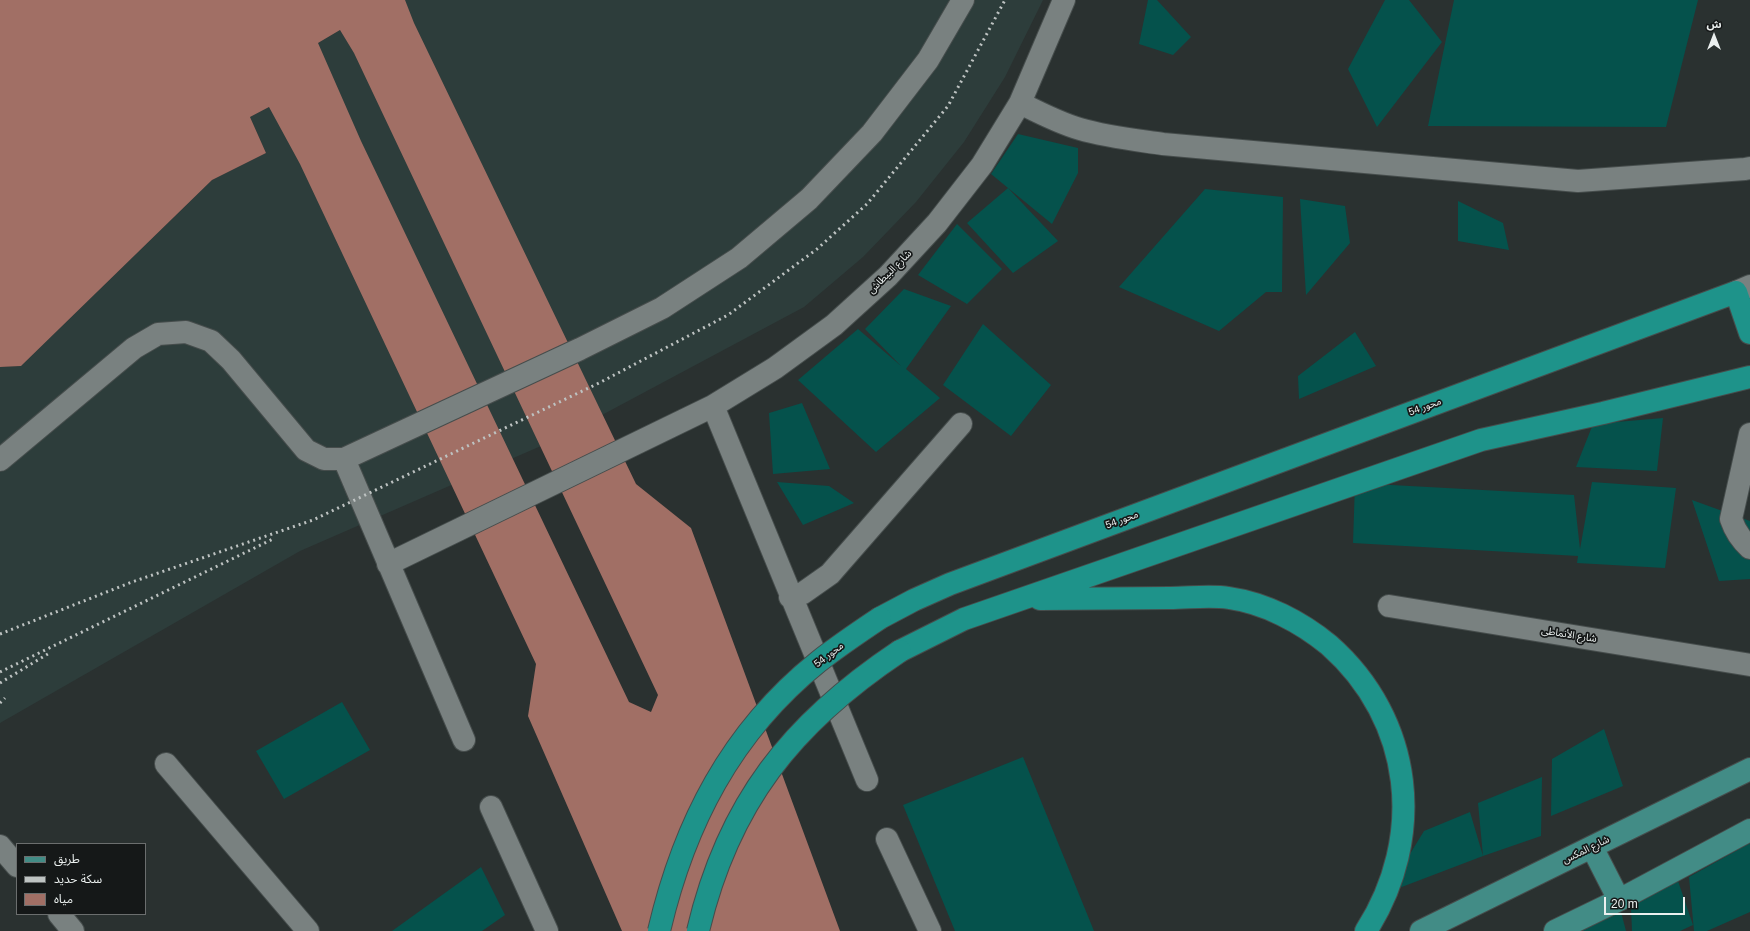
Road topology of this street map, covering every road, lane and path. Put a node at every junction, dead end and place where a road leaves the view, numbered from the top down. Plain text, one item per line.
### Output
1 (963, 0) edge
2 (1064, 0) edge
3 (1020, 103) junction
4 (1750, 168) edge
5 (1743, 289) edge
6 (1750, 333) edge
7 (1750, 378) edge
8 (713, 406) junction
9 (961, 424) dead end
10 (1750, 434) edge
11 (344, 459) junction
12 (0, 460) edge
13 (1750, 548) edge
14 (388, 564) junction
15 (790, 597) junction
16 (1021, 599) junction
17 (1389, 606) dead end
18 (1750, 665) edge
19 (464, 740) dead end
20 (166, 764) dead end
21 (1750, 769) edge
22 (867, 780) dead end
23 (491, 807) dead end
24 (1750, 830) edge
25 (887, 839) dead end
26 (0, 846) edge
27 (1592, 847) junction
28 (16, 865) edge
29 (1619, 900) junction
30 (60, 915) edge
31 (73, 931) edge
32 (307, 931) edge
33 (547, 931) edge
34 (659, 931) edge
35 (698, 931) edge
36 (930, 931) edge
37 (1366, 931) edge
38 (1421, 931) edge
39 (1555, 931) edge

1 - 11 lane
2 - 3 lane, شارع البيطاش
3 - 4 lane
3 - 8 lane, شارع البيطاش
5 - 6 highway
5 - 34 highway, محور 54, bridge
7 - 16 highway
8 - 14 lane, شارع البيطاش
8 - 15 lane
9 - 15 lane
10 - 13 lane
11 - 12 lane
11 - 14 lane
14 - 19 lane
15 - 22 lane
16 - 35 highway, bridge
16 - 37 highway
17 - 18 lane, شارع الأنماطى
20 - 32 lane
21 - 27 main road, شارع المكس
23 - 33 lane
24 - 29 main road
25 - 36 lane
26 - 28 lane
27 - 29 main road
27 - 38 main road, شارع المكس
29 - 39 main road
30 - 31 lane

